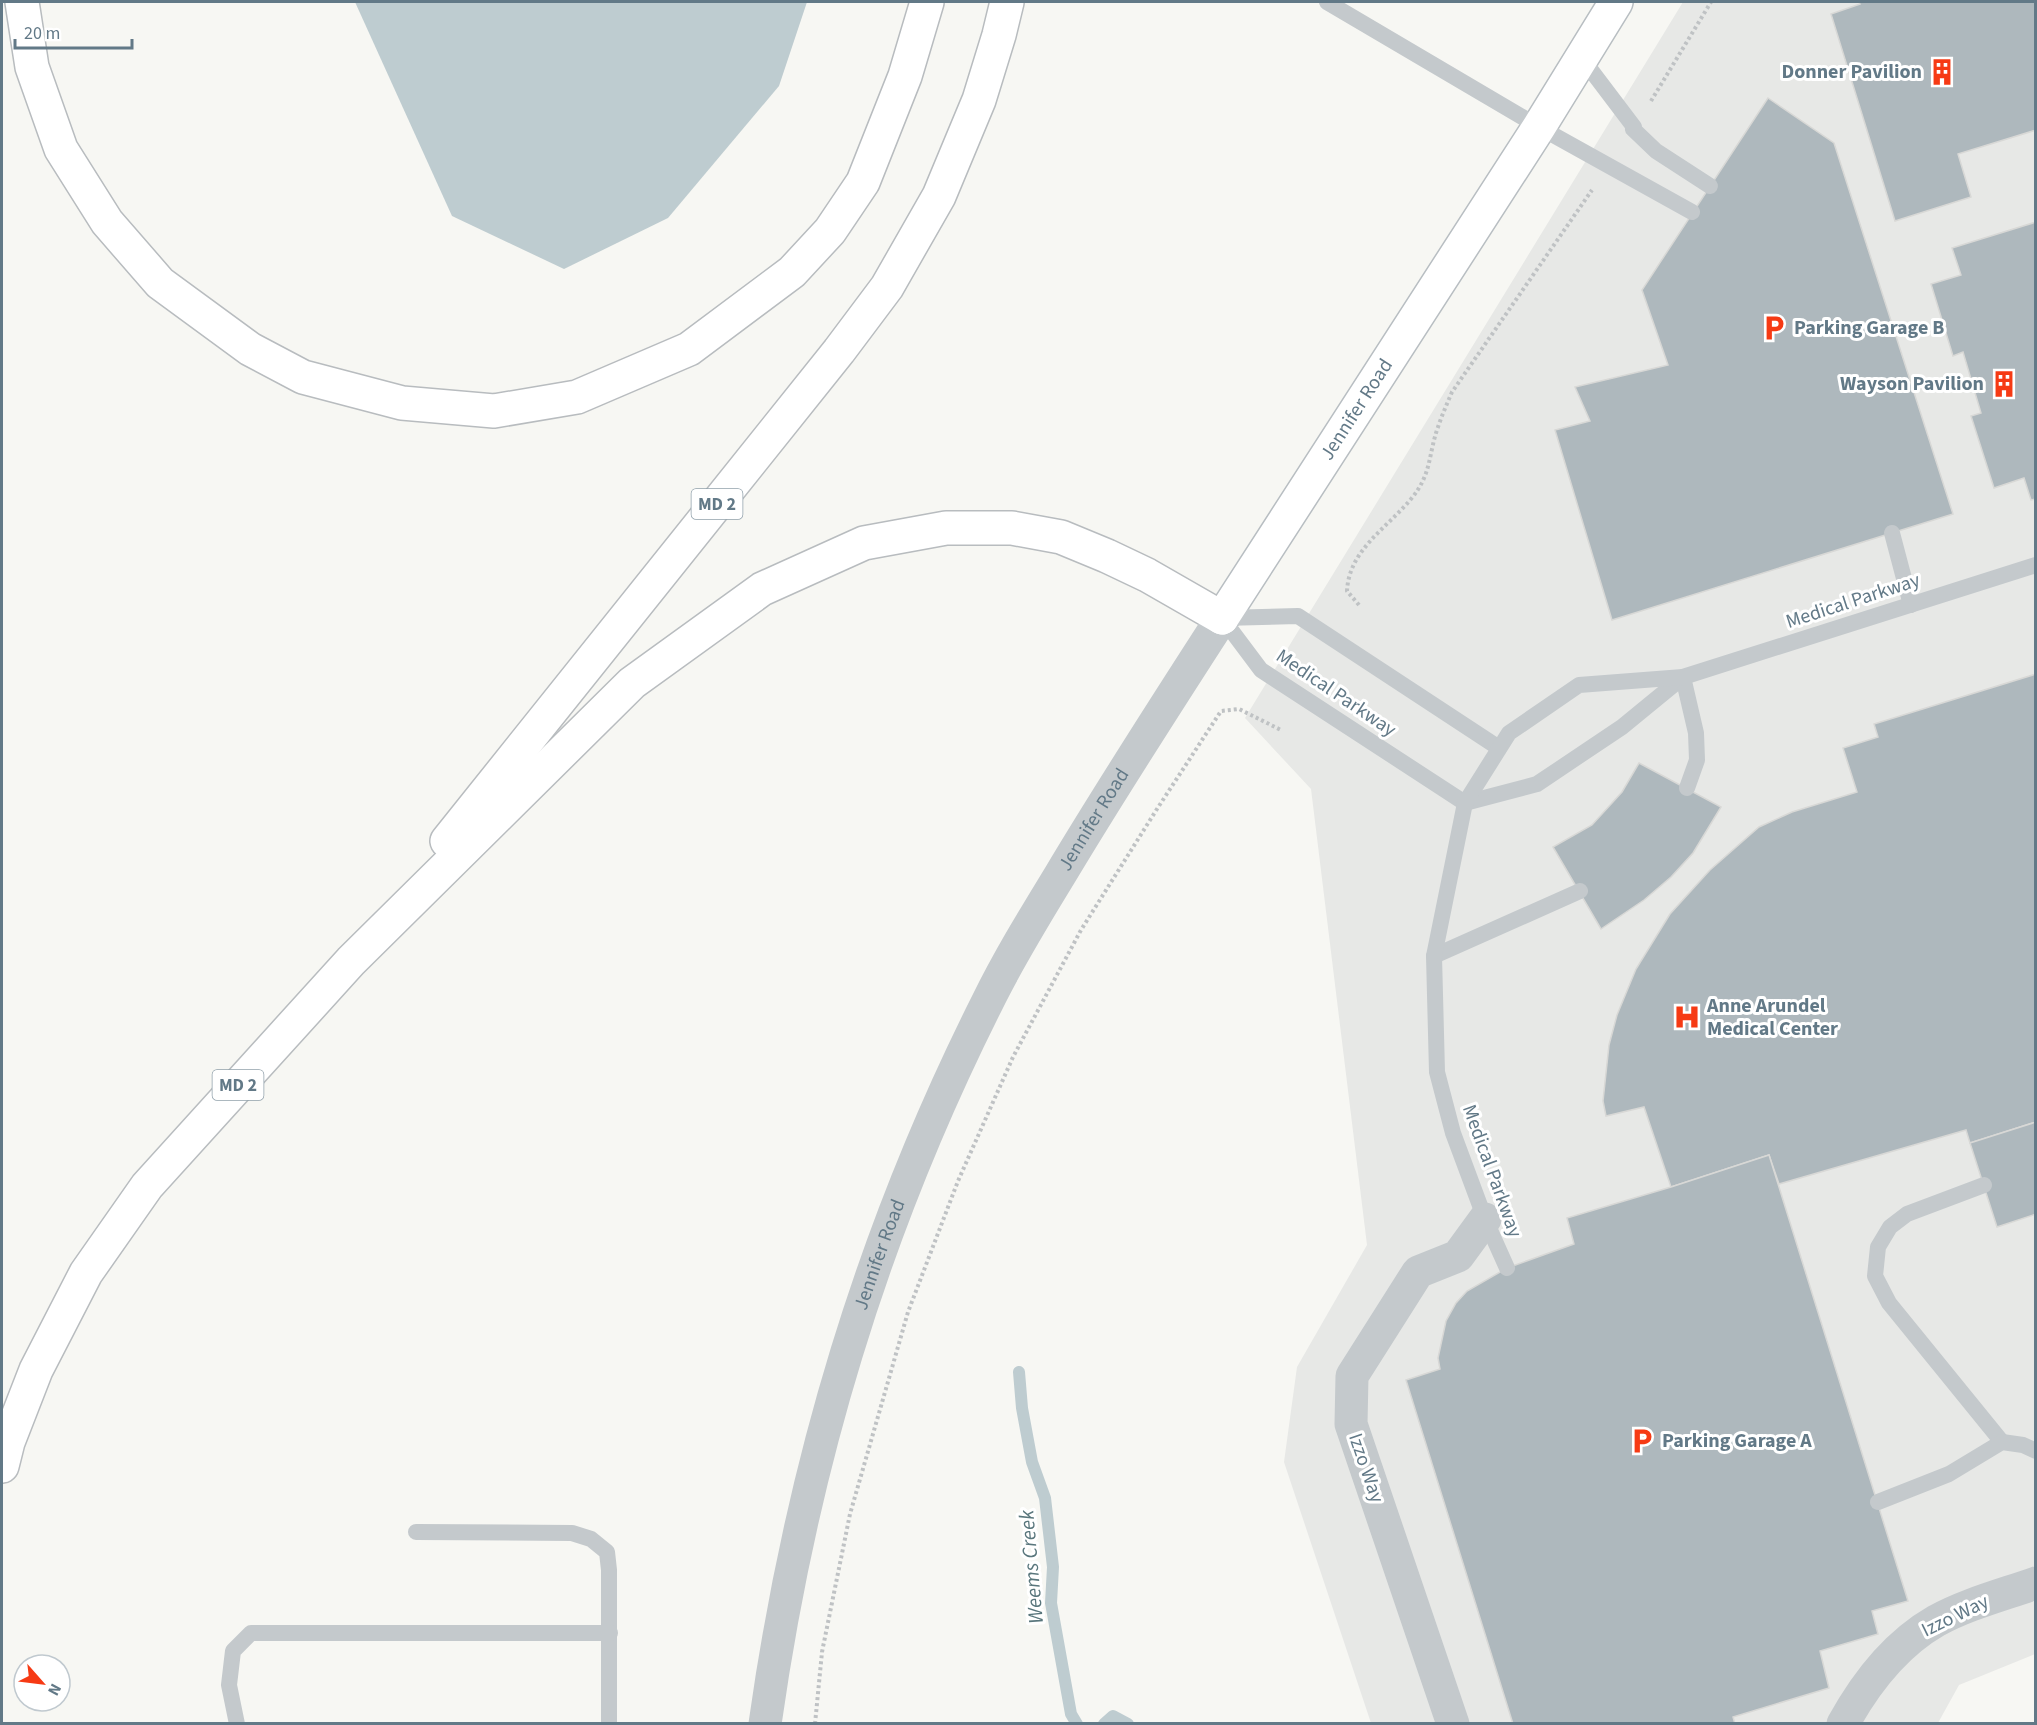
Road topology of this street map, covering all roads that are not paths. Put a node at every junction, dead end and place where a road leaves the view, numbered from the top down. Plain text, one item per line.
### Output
1 (22, 2) edge
2 (927, 2) edge
3 (1007, 2) edge
4 (1327, 2) edge
5 (1616, 2) edge
6 (1581, 57) junction
7 (1539, 127) junction
8 (1710, 186) dead end
9 (1692, 213) dead end
10 (1892, 533) dead end
11 (2036, 565) edge
12 (1911, 605) junction
13 (1222, 618) junction
14 (1683, 677) junction
15 (1499, 748) junction
16 (1687, 788) dead end
17 (1465, 803) junction
18 (1580, 891) dead end
19 (1434, 956) junction
20 (351, 962) junction
21 (1984, 1185) dead end
22 (1485, 1219) junction
23 (1507, 1268) dead end
24 (2002, 1442) junction
25 (2036, 1451) edge
26 (2, 1466) edge
27 (1878, 1502) dead end
28 (416, 1532) dead end
29 (2036, 1583) edge
30 (610, 1633) junction
31 (237, 1724) edge
32 (609, 1724) edge
33 (765, 1724) edge
34 (1453, 1724) edge
35 (1843, 1724) edge

1 - 2 main road
3 - 20 main road, MD 2
4 - 7 lane
5 - 6 main road, Jennifer Road
6 - 7 main road, Jennifer Road
6 - 8 lane
7 - 9 lane
7 - 13 main road, Jennifer Road
10 - 12 lane
11 - 12 lane, Medical Parkway
12 - 14 lane, Medical Parkway
13 - 15 lane, Medical Parkway
13 - 17 lane, Medical Parkway
13 - 20 main road
13 - 33 street, Jennifer Road
14 - 15 lane, Medical Parkway
14 - 16 lane
14 - 17 lane, Medical Parkway
15 - 17 lane, Medical Parkway
17 - 19 lane, Medical Parkway
18 - 19 lane
19 - 22 lane, Medical Parkway
20 - 26 main road, MD 2
21 - 24 lane
22 - 23 lane, Medical Parkway
22 - 34 street, Izzo Way
24 - 25 lane
24 - 27 lane
28 - 30 lane
29 - 35 street, Izzo Way
30 - 31 lane
30 - 32 lane

